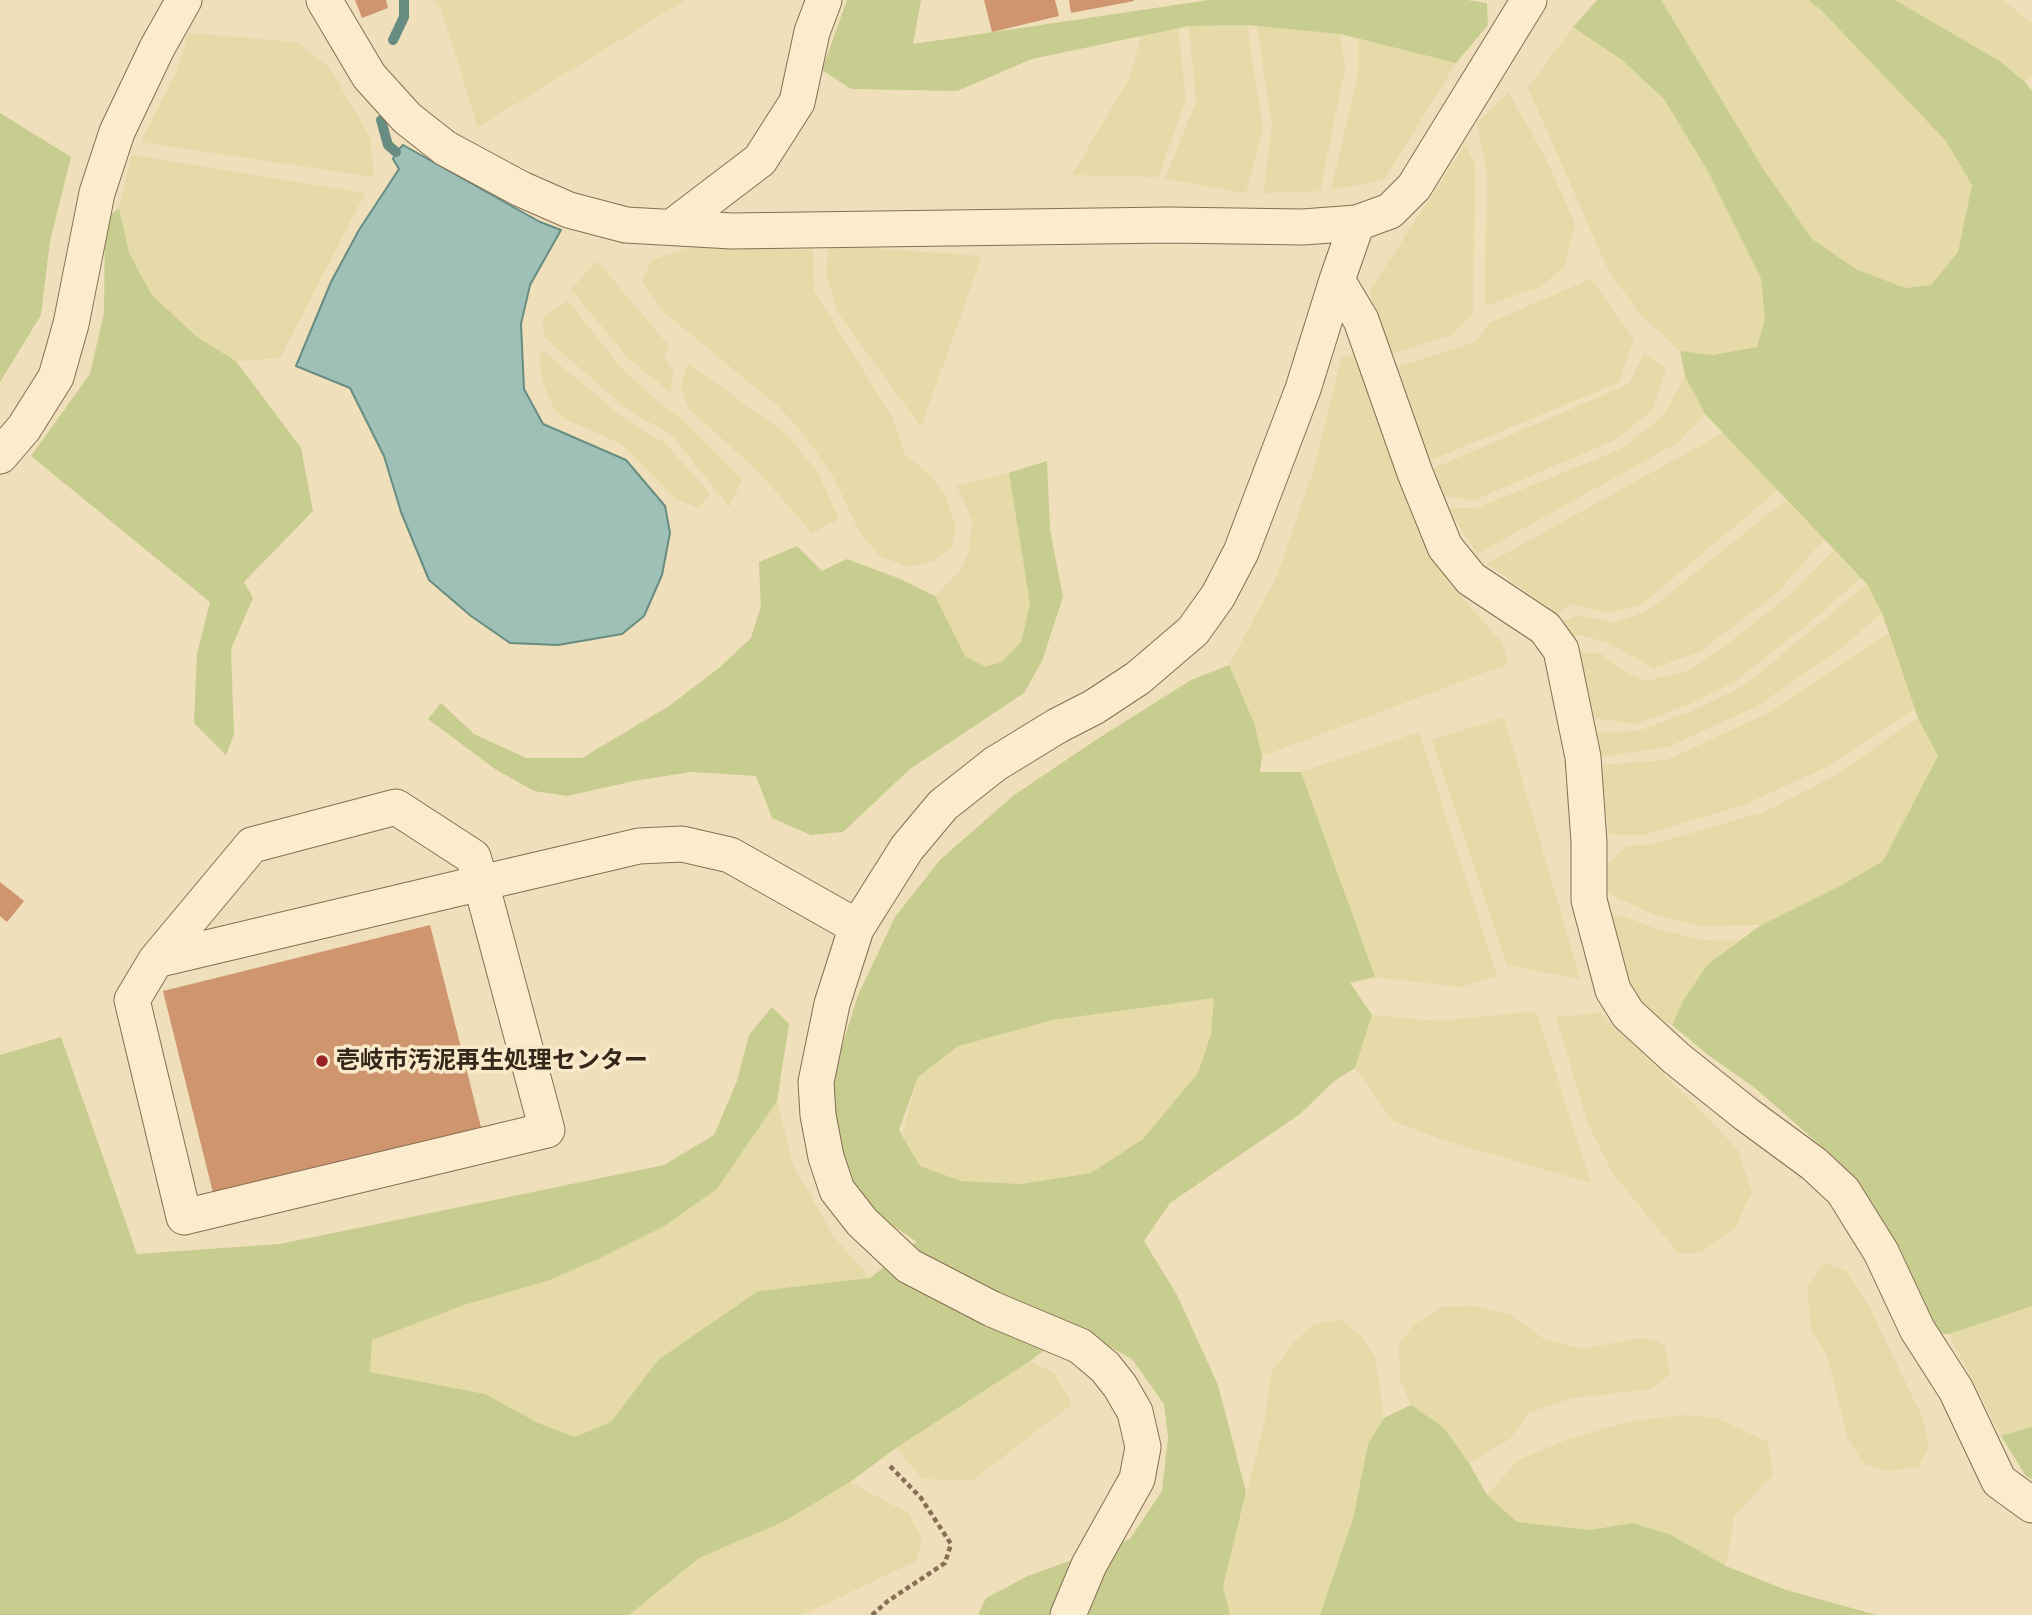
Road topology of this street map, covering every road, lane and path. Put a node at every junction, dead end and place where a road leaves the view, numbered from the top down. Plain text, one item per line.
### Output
1 (184, 0) edge
2 (324, 0) edge
3 (824, 0) edge
4 (1529, 0) edge
5 (1357, 223) junction
6 (672, 227) junction
7 (1337, 280) junction
8 (0, 456) edge
9 (481, 883) junction
10 (856, 929) junction
11 (156, 960) junction
12 (890, 1466) dead end
13 (2032, 1505) edge
14 (872, 1615) edge
15 (1068, 1615) edge

1 - 8 street
2 - 6 street
3 - 6 street
4 - 5 street
5 - 6 street
5 - 7 street
7 - 10 street
7 - 13 street
9 - 10 street
9 - 11 street
9 - 11 street
9 - 11 street
10 - 15 street
12 - 14 path

